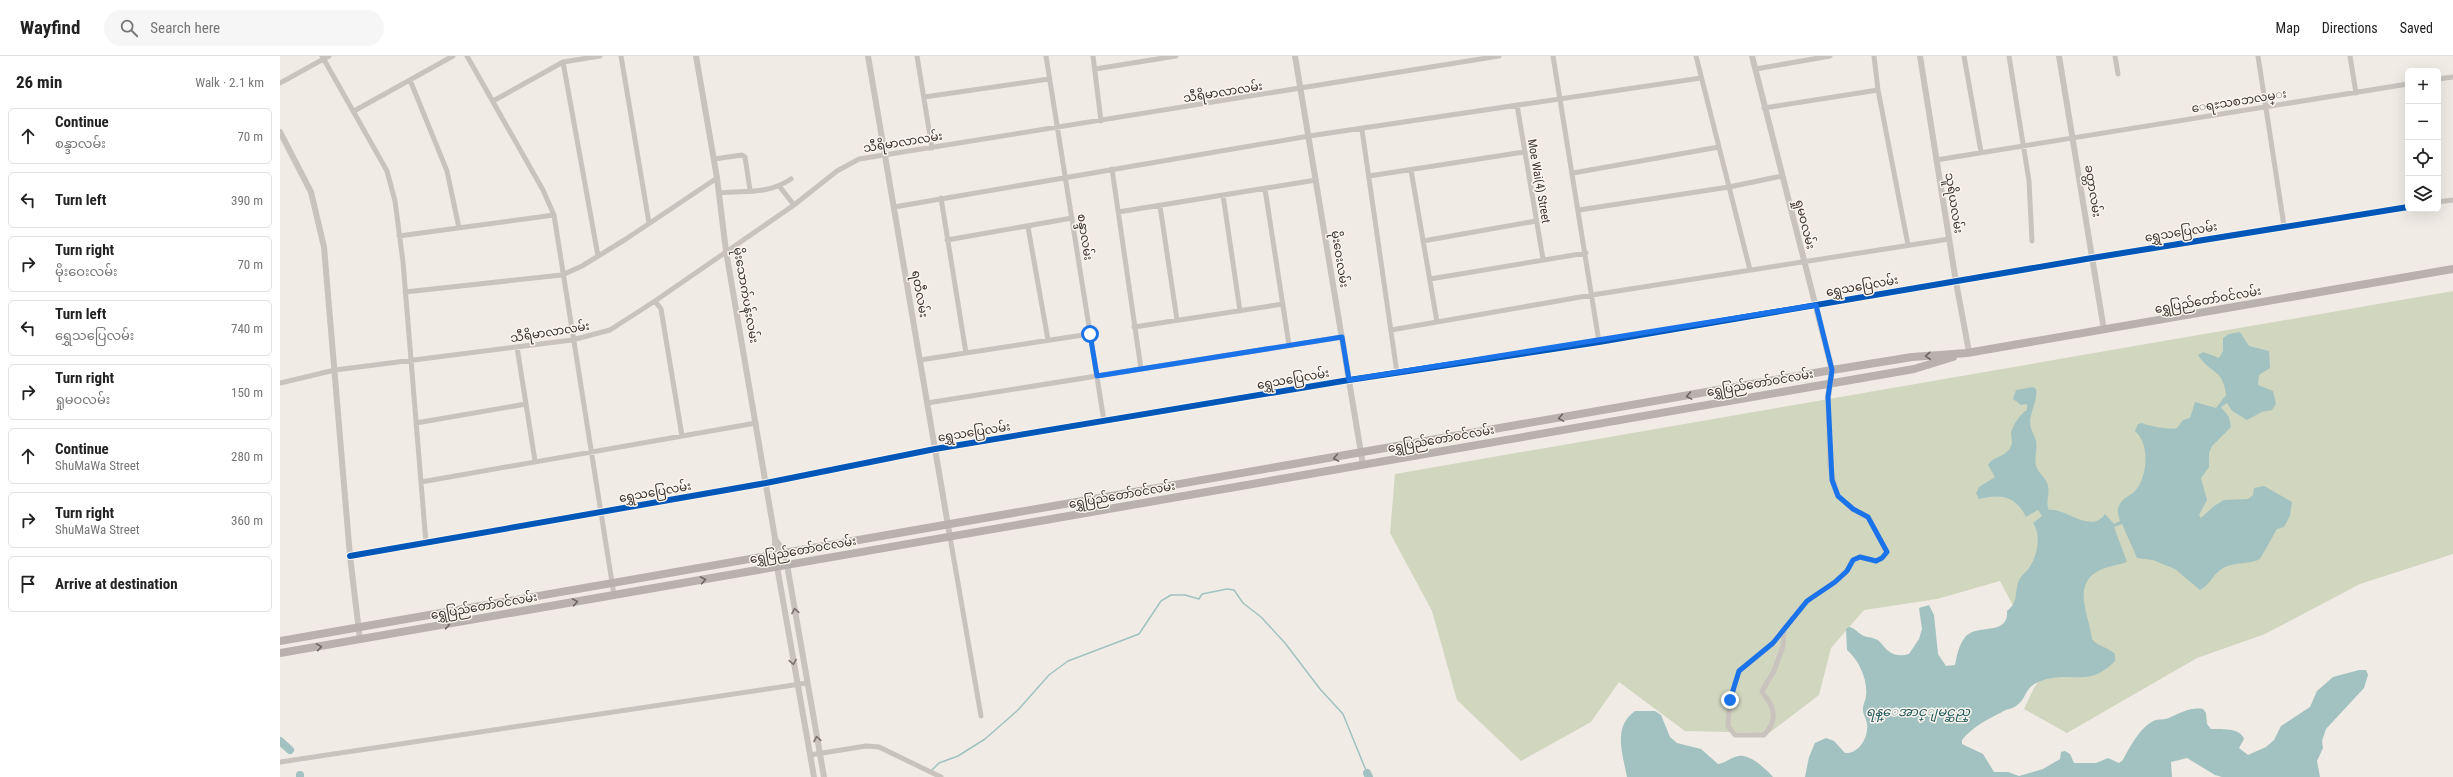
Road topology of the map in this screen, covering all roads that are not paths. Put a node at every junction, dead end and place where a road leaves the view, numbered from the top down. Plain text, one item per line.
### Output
1 (329, 56) edge
2 (453, 56) edge
3 (467, 56) edge
4 (600, 56) edge
5 (621, 56) edge
6 (696, 56) edge
7 (868, 56) edge
8 (917, 56) edge
9 (1046, 56) edge
10 (1093, 56) edge
11 (1176, 56) edge
12 (1295, 56) edge
13 (1499, 56) edge
14 (1553, 56) edge
15 (1696, 56) edge
16 (1752, 56) edge
17 (1830, 56) edge
18 (1874, 56) edge
19 (1920, 56) edge
20 (1964, 56) edge
21 (2009, 56) edge
22 (2059, 56) edge
23 (2115, 56) edge
24 (2258, 56) edge
25 (2350, 56) edge
26 (323, 58) edge
27 (1479, 58) edge
28 (563, 62) junction
29 (1095, 69) junction
30 (1756, 69) junction
31 (2118, 74) dead end
32 (2453, 77) edge
33 (1701, 78) junction
34 (1049, 79) junction
35 (2441, 79) edge
36 (410, 80) junction
37 (280, 83) edge
38 (2405, 85) edge
39 (1300, 90) junction
40 (1878, 90) junction
41 (2356, 93) junction
42 (924, 97) junction
43 (1561, 99) junction
44 (493, 101) junction
45 (1517, 105) junction
46 (2266, 107) junction
47 (1764, 108) junction
48 (354, 111) junction
49 (1101, 121) junction
50 (1057, 127) junction
51 (1362, 130) junction
52 (280, 132) edge
53 (1309, 136) junction
54 (2073, 137) junction
55 (1719, 146) junction
56 (2022, 146) junction
57 (932, 148) junction
58 (1524, 152) junction
59 (1981, 152) junction
60 (884, 154) junction
61 (714, 159) junction
62 (1936, 160) junction
63 (1112, 169) junction
64 (1410, 170) junction
65 (1573, 173) junction
66 (1368, 176) junction
67 (1782, 176) junction
68 (1065, 177) junction
69 (717, 178) junction
70 (791, 179) dead end
71 (1316, 180) junction
72 (780, 187) junction
73 (1729, 187) junction
74 (1265, 189) junction
75 (750, 190) junction
76 (720, 193) junction
77 (1223, 196) junction
78 (941, 198) junction
79 (2453, 200) edge
80 (2441, 202) edge
81 (794, 205) junction
82 (1160, 206) junction
83 (894, 207) junction
84 (2405, 207) edge
85 (1579, 210) junction
86 (1118, 212) junction
87 (554, 216) junction
88 (1072, 218) junction
89 (1536, 221) junction
90 (649, 223) junction
91 (2284, 226) junction
92 (1028, 227) junction
93 (459, 228) junction
94 (399, 236) junction
95 (1949, 239) junction
96 (947, 240) junction
97 (1423, 241) junction
98 (2032, 241) dead end
99 (1908, 245) junction
100 (726, 251) junction
101 (1586, 253) junction
102 (598, 256) junction
103 (2092, 258) junction
104 (1543, 260) junction
105 (1803, 262) junction
106 (2453, 269) edge
107 (1750, 270) junction
108 (562, 275) junction
109 (1430, 279) junction
110 (1956, 282) junction
111 (405, 292) junction
112 (1592, 295) junction
113 (655, 301) junction
114 (1283, 304) junction
115 (1816, 305) junction
116 (1240, 311) junction
117 (1177, 320) junction
118 (1437, 322) junction
119 (1134, 327) junction
120 (1391, 330) junction
121 (2104, 330) junction
122 (1090, 334) junction
123 (1342, 337) junction
124 (572, 340) junction
125 (1048, 340) junction
126 (1599, 342) junction
127 (1289, 345) junction
128 (517, 347) junction
129 (966, 353) junction
130 (1968, 353) junction
131 (920, 360) junction
132 (410, 361) junction
133 (1140, 369) junction
134 (335, 370) junction
135 (1832, 370) junction
136 (1397, 373) junction
137 (1097, 376) junction
138 (1349, 380) junction
139 (280, 383) edge
140 (1829, 384) junction
141 (1828, 397) joint
142 (1673, 399) junction
143 (927, 403) junction
144 (526, 404) junction
145 (1675, 411) junction
146 (1104, 421) junction
147 (1547, 421) junction
148 (756, 422) junction
149 (416, 423) junction
150 (1549, 433) junction
151 (682, 436) junction
152 (935, 449) junction
153 (590, 452) junction
154 (1360, 454) junction
155 (535, 461) junction
156 (1362, 466) junction
157 (421, 482) junction
158 (766, 483) junction
159 (600, 513) junction
160 (948, 525) junction
161 (950, 537) junction
162 (775, 538) junction
163 (426, 543) junction
164 (785, 553) junction
165 (775, 554) junction
166 (350, 556) junction
167 (787, 565) junction
168 (777, 567) junction
169 (612, 583) junction
170 (614, 595) junction
171 (358, 628) junction
172 (1784, 631) junction
173 (360, 640) junction
174 (280, 641) edge
175 (280, 653) edge
176 (807, 683) junction
177 (797, 684) junction
178 (981, 716) dead end
179 (820, 754) junction
180 (810, 755) junction
181 (280, 762) edge
182 (814, 777) edge
183 (824, 777) edge
184 (941, 777) edge

1 - 26 street
2 - 36 street
3 - 44 street
4 - 28 street
5 - 90 street
6 - 61 street, မိုးသောက်ပန်းလမ်း
7 - 60 street, ရတီလမ်း
8 - 42 street
9 - 34 street, စန္ဒာလမ်း
10 - 29 street
11 - 29 street
12 - 39 street, မိုးဝေးလမ်း
13 - 27 street, သီရိမာလာလမ်း
14 - 43 street
15 - 33 street
16 - 30 street, ရှုမဝလမ်း
17 - 30 street
18 - 40 street
19 - 62 street, သူရိယလမ်း
20 - 59 street
21 - 56 street
22 - 54 street, ခတ္တာလမ်း
23 - 31 street
24 - 46 street
25 - 41 street
26 - 37 street
26 - 48 street
27 - 39 street, သီရိမာလာလမ်း
28 - 44 street
28 - 102 street
29 - 49 street
30 - 47 street, ရှုမဝလမ်း
32 - 35 street
33 - 43 street
33 - 55 street
34 - 42 street
34 - 50 street, စန္ဒာလမ်း
36 - 48 street
36 - 93 street
38 - 41 street, ေရႊသစၥာလမ္း
39 - 49 street, သီရိမာလာလမ်း
39 - 53 street, မိုးဝေးလမ်း
40 - 47 street
40 - 99 street
41 - 46 street, ေရႊသစၥာလမ္း
42 - 57 street
43 - 45 street
43 - 65 street
44 - 87 street
45 - 51 street
45 - 58 street, Moe Wai(4) Street
46 - 54 street, ေရႊသစၥာလမ္း
46 - 91 street
47 - 67 street, ရှုမဝလမ်း
48 - 94 street
49 - 50 street, သီရိမာလာလမ်း
50 - 57 street, သီရိမာလာလမ်း
50 - 68 street, စန္ဒာလမ်း
51 - 53 street
51 - 66 street
52 - 134 street
53 - 63 street
53 - 71 street, မိုးဝေးလမ်း
54 - 56 street, ေရႊသစၥာလမ္း
54 - 103 street, ခတ္တာလမ်း
55 - 65 street
55 - 73 street
56 - 59 street, ေရႊသစၥာလမ္း
56 - 98 street
57 - 60 street, သီရိမာလာလမ်း
58 - 64 street
58 - 89 street, Moe Wai(4) Street
59 - 62 street, ေရႊသစၥာလမ္း
60 - 81 street, သီရိမာလာလမ်း
60 - 83 street, ရတီလမ်း
61 - 69 street, မိုးသောက်ပန်းလမ်း
61 - 75 street
62 - 95 street, သူရိယလမ်း
63 - 68 street
63 - 86 street
64 - 66 street
64 - 97 street
65 - 85 street
66 - 120 street
67 - 73 street
67 - 105 street, ရှုမဝလမ်း
68 - 78 street
68 - 88 street, စန္ဒာလမ်း
69 - 76 street, မိုးသောက်ပန်းလမ်း
69 - 90 street
70 - 72 street
71 - 74 street
71 - 123 street, မိုးဝေးလမ်း
72 - 75 street
72 - 81 street
73 - 85 street
73 - 107 street
74 - 77 street
74 - 114 street
75 - 76 street
76 - 100 street, မိုးသောက်ပန်းလမ်း
77 - 82 street
77 - 116 street
78 - 83 street
78 - 96 street
79 - 80 street
81 - 100 street, သီရိမာလာလမ်း
82 - 86 street
82 - 117 street
83 - 131 street, ရတီလမ်း
84 - 91 street, ရွှေသပြေလမ်း
85 - 101 street
86 - 119 street
87 - 93 street
87 - 108 street
88 - 92 street
88 - 122 street, စန္ဒာလမ်း
89 - 97 street
89 - 104 street, Moe Wai(4) Street
90 - 102 street
91 - 103 street, ရွှေသပြေလမ်း
92 - 96 street
92 - 125 street
93 - 94 street
94 - 111 street
95 - 99 street
95 - 110 street, သူရိယလမ်း
96 - 129 street
97 - 109 street
99 - 105 street
100 - 113 street, သီရိမာလာလမ်း
100 - 148 street, မိုးသောက်ပန်းလမ်း
101 - 104 street
101 - 112 street
102 - 108 street
103 - 110 street, ရွှေသပြေလမ်း
103 - 121 street, ခတ္တာလမ်း
104 - 109 street
105 - 107 street
105 - 115 street, ရှုမဝလမ်း
106 - 121 main road, ရွှေပြည်တော်ဝင်လမ်း
107 - 112 street
108 - 111 street
108 - 124 street
109 - 118 street
110 - 115 street, ရွှေသပြေလမ်း
110 - 130 street, သူရိယလမ်း
111 - 132 street
112 - 118 street
112 - 126 street
113 - 124 street, သီရိမာလာလမ်း
113 - 151 street
114 - 116 street
114 - 127 street
115 - 126 street, ရွှေသပြေလမ်း
115 - 135 street, ရှုမဝလမ်း
116 - 117 street
117 - 119 street
118 - 120 street
119 - 133 street
120 - 136 street
121 - 130 main road, ရွှေပြည်တော်ဝင်လမ်း
122 - 125 street
122 - 137 street, စန္ဒာလမ်း
123 - 127 street
123 - 138 street, မိုးဝေးလမ်း
124 - 128 street, သီရိမာလာလမ်း
124 - 153 street
125 - 129 street
126 - 136 street, ရွှေသပြေလမ်း
127 - 133 street
128 - 132 street, သီရိမာလာလမ်း
128 - 144 street
129 - 131 street
130 -> 135 main road, ရွှေပြည်တော်ဝင်လမ်း
130 - 140 main road, ရွှေပြည်တော်ဝင်လမ်း
131 - 143 street, ရတီလမ်း
132 - 134 street, သီရိမာလာလမ်း
132 - 149 street
133 - 137 street
134 - 139 street, သီရိမာလာလမ်း
134 - 166 street
135 - 140 street, ရှုမဝလမ်း
135 -> 142 main road, ရွှေပြည်တော်ဝင်လမ်း
136 - 138 street, ရွှေသပြေလမ်း
137 - 143 street
137 - 146 street, စန္ဒာလမ်း
138 - 146 street, ရွှေသပြေလမ်း
138 - 154 street, မိုးဝေးလမ်း
140 - 141 street, ရှုမဝလမ်း
140 - 145 main road, ရွှေပြည်တော်ဝင်လမ်း
141 - 172 street
142 - 145 street
142 -> 147 main road, ရွှေပြည်တော်ဝင်လမ်း
143 - 152 street, ရတီလမ်း
144 - 149 street
144 - 155 street
145 - 150 main road, ရွှေပြည်တော်ဝင်လမ်း
146 - 152 street, ရွှေသပြေလမ်း
147 - 150 street
147 - 154 main road, ရွှေပြည်တော်ဝင်လမ်း
148 - 151 street
148 - 158 street, မိုးသောက်ပန်းလမ်း
149 - 157 street
150 - 156 main road, ရွှေပြည်တော်ဝင်လမ်း
151 - 153 street
152 - 158 street, ရွှေသပြေလမ်း
152 - 160 street, ရတီလမ်း
153 - 155 street
153 - 159 street
154 - 156 street, မိုးဝေးလမ်း
154 -> 160 main road, ရွှေပြည်တော်ဝင်လမ်း
155 - 157 street
156 - 161 main road, ရွှေပြည်တော်ဝင်လမ်း
157 - 163 street
158 - 159 street, ရွှေသပြေလမ်း
158 - 162 street, မိုးသောက်ပန်းလမ်း
159 - 163 street, ရွှေသပြေလမ်း
159 - 169 street
160 - 161 street, ရတီလမ်း
160 - 164 main road, ရွှေပြည်တော်ဝင်လမ်း
161 - 167 main road, ရွှေပြည်တော်ဝင်လမ်း
161 - 178 street
162 - 164 street
162 - 165 street, မိုးသောက်ပန်းလမ်း
163 - 166 street, ရွှေသပြေလမ်း
164 - 165 main road, ရွှေပြည်တော်ဝင်လမ်း
164 - 167 street
165 - 168 street, မိုးသောက်ပန်းလမ်း
165 - 169 main road, ရွှေပြည်တော်ဝင်လမ်း
166 - 171 street
167 - 168 main road, ရွှေပြည်တော်ဝင်လမ်း
176 -> 167 street
170 -> 168 main road, ရွှေပြည်တော်ဝင်လမ်း
168 -> 177 street, မိုးသောက်ပန်းလမ်း
169 - 170 street
169 - 171 main road, ရွှေပြည်တော်ဝင်လမ်း
173 -> 170 main road, ရွှေပြည်တော်ဝင်လမ်း
171 - 173 street
171 - 174 main road, ရွှေပြည်တော်ဝင်လမ်း
172 - 172 street
175 -> 173 main road, ရွှေပြည်တော်ဝင်လမ်း
176 - 177 street
179 -> 176 street
177 - 180 street, မိုးသောက်ပန်းလမ်း
177 - 181 street
179 - 180 street
179 - 183 street
179 - 184 street
180 - 182 street, မိုးသောက်ပန်းလမ်း

